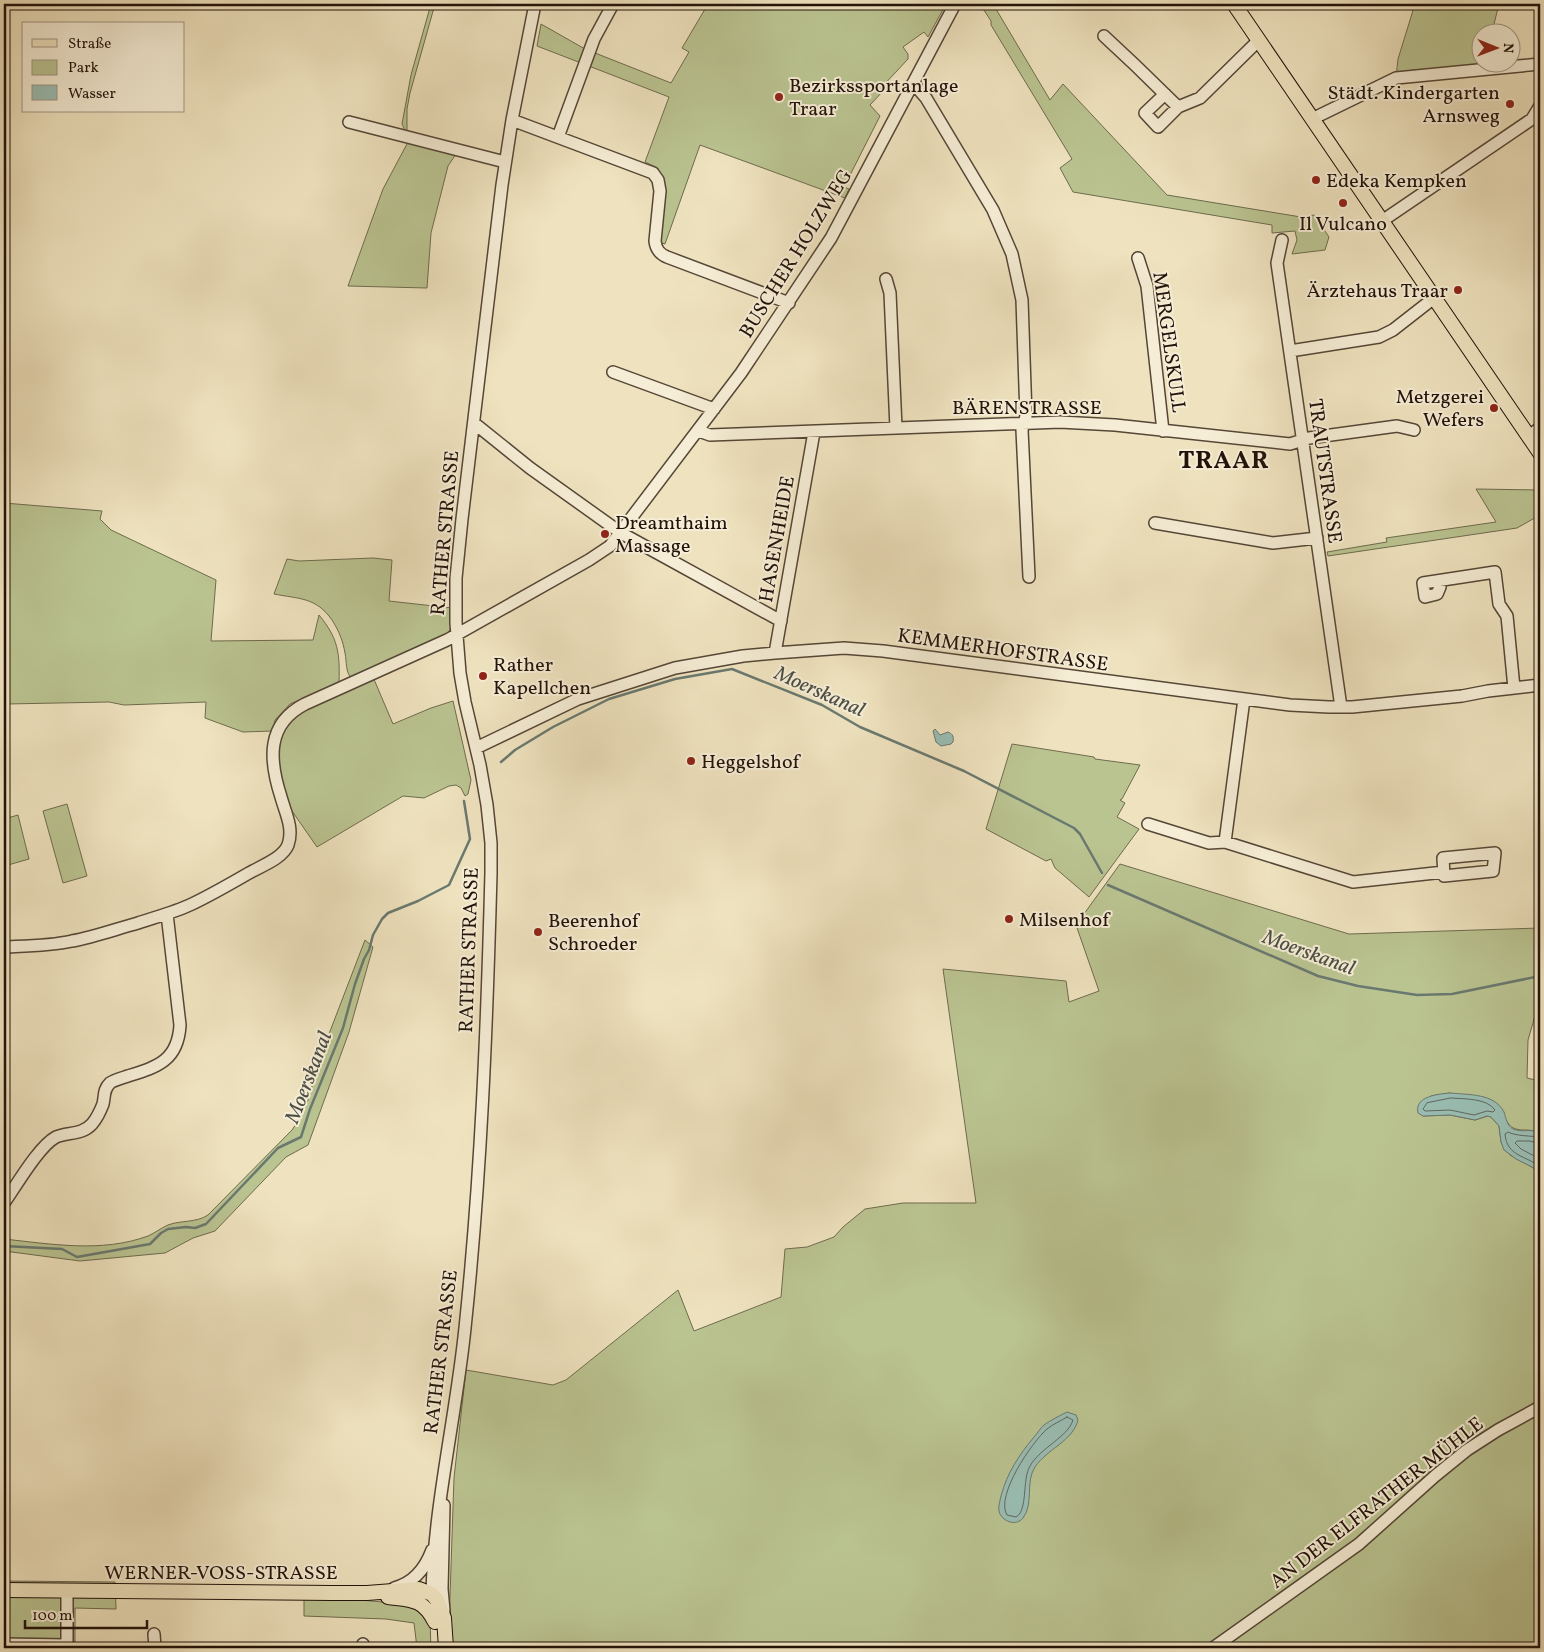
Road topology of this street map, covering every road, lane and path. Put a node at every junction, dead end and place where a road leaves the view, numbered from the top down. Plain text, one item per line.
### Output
1 (535, 4) edge
2 (613, 4) edge
3 (955, 4) edge
4 (1234, 4) edge
5 (1104, 36) dead end
6 (1259, 40) junction
7 (1540, 64) edge
8 (913, 83) junction
9 (1165, 94) junction
10 (1540, 106) edge
11 (1178, 107) junction
12 (1312, 119) junction
13 (512, 120) junction
14 (349, 122) dead end
15 (558, 137) junction
16 (505, 162) junction
17 (1382, 221) junction
18 (1282, 240) dead end
19 (1138, 258) dead end
20 (886, 279) dead end
21 (1434, 298) junction
22 (789, 303) junction
23 (1290, 351) junction
24 (613, 372) dead end
25 (714, 409) junction
26 (474, 423) junction
27 (1024, 423) junction
28 (896, 428) junction
29 (1414, 430) dead end
30 (699, 431) junction
31 (1163, 431) junction
32 (814, 432) junction
33 (1534, 432) edge
34 (1302, 441) junction
35 (1540, 453) edge
36 (1155, 523) dead end
37 (621, 533) junction
38 (1317, 538) junction
39 (1029, 576) dead end
40 (1439, 581) dead end
41 (780, 621) junction
42 (456, 635) junction
43 (775, 653) junction
44 (1540, 685) edge
45 (1514, 688) junction
46 (1244, 699) junction
47 (1341, 707) junction
48 (476, 748) junction
49 (1148, 824) dead end
50 (1225, 842) junction
51 (1444, 872) dead end
52 (167, 914) junction
53 (4, 946) edge
54 (4, 1203) edge
55 (1540, 1407) edge
56 (444, 1482) junction
57 (435, 1542) junction
58 (4, 1590) edge
59 (67, 1591) junction
60 (368, 1593) junction
61 (436, 1595) junction
62 (418, 1601) junction
63 (440, 1620) junction
64 (154, 1634) dead end
65 (4, 1644) edge
66 (66, 1647) edge
67 (154, 1648) edge
68 (437, 1648) edge
69 (446, 1648) edge
70 (1212, 1648) edge

1 - 13 street, RATHER STRASSE
2 - 15 street
3 - 8 street, BUSCHER HOLZWEG
4 - 6 main road
5 - 9 street
6 - 11 street
6 - 12 main road
7 - 12 street
8 - 22 street, BUSCHER HOLZWEG
8 - 27 street
9 - 11 street
9 - 11 street
10 - 17 street
12 - 17 main road
13 - 15 street
13 - 16 street, RATHER STRASSE
14 - 16 street
15 - 22 street
16 - 26 street, RATHER STRASSE
17 - 21 main road
18 - 23 street, TRAUTSTRASSE
19 - 31 street, MERGELSKULL
20 - 28 street
21 - 23 street
21 - 33 main road
22 - 25 street, BUSCHER HOLZWEG
23 - 34 street, TRAUTSTRASSE
24 - 25 street
25 - 30 street, BUSCHER HOLZWEG
26 - 37 street, RATHER STRASSE
26 - 42 street, RATHER STRASSE
27 - 28 street, BÄRENSTRASSE
27 - 31 street, BÄRENSTRASSE
27 - 39 street
28 - 32 street, BÄRENSTRASSE
29 - 34 street, BÄRENSTRASSE
30 - 32 street, BÄRENSTRASSE
30 - 37 street, BUSCHER HOLZWEG
31 - 34 street, BÄRENSTRASSE
32 - 41 street, HASENHEIDE
33 - 35 main road
34 - 38 street, TRAUTSTRASSE
36 - 38 street
37 - 41 street, RATHER STRASSE
37 - 42 street, BUSCHER HOLZWEG
38 - 47 street, TRAUTSTRASSE
40 - 45 street
41 - 43 street, HASENHEIDE
42 - 48 street, RATHER STRASSE
42 - 52 street, BUSCHER HOLZWEG
43 - 46 street, KEMMERHOFSTRASSE
43 - 48 street, KEMMERHOFSTRASSE
44 - 45 street, KEMMERHOFSTRASSE
45 - 47 street, KEMMERHOFSTRASSE
46 - 47 street, KEMMERHOFSTRASSE
46 - 50 street
48 - 56 street, RATHER STRASSE
49 - 50 street
50 - 51 street
52 - 53 street, BUSCHER HOLZWEG
52 - 54 street
55 - 70 street, AN DER ELFRATHER MÜHLE
56 - 57 street, RATHER STRASSE
56 - 61 street, RATHER STRASSE
57 - 60 street, RATHER STRASSE
57 - 61 street, RATHER STRASSE
58 - 59 main road, WERNER-VOSS-STRASSE
59 - 60 main road, WERNER-VOSS-STRASSE
59 - 66 street
60 - 61 main road, WERNER-VOSS-STRASSE
60 - 62 main road
61 - 62 main road
61 - 63 main road, RATHER STRASSE
62 - 63 main road
63 - 68 main road, RATHER STRASSE
63 - 69 main road, RATHER STRASSE
64 - 67 street
65 - 66 street

